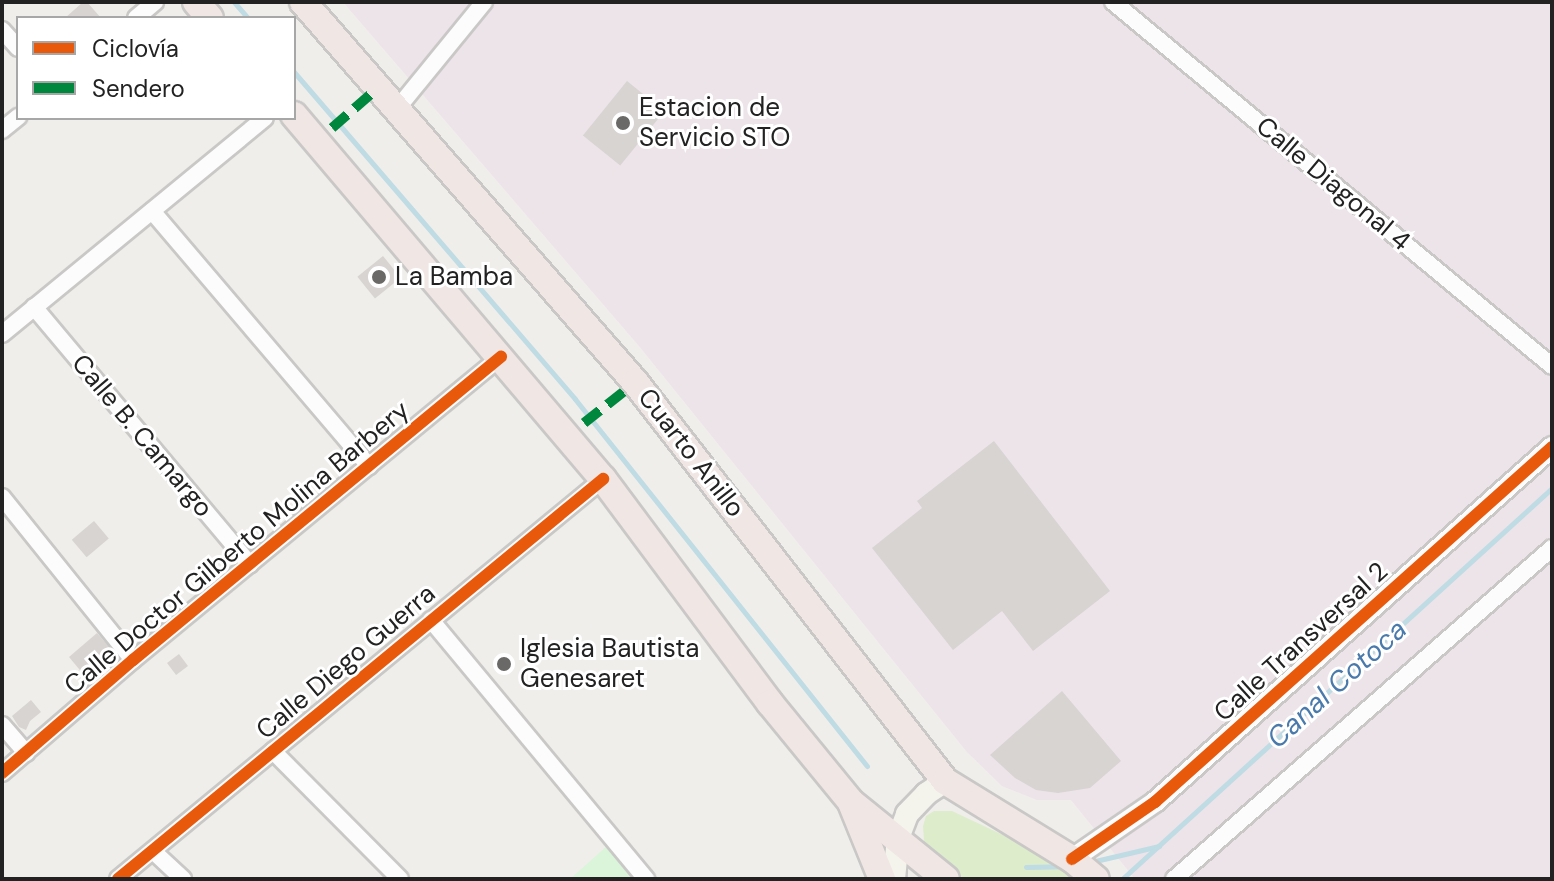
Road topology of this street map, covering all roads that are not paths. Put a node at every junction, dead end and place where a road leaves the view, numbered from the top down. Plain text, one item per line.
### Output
1 (155, 2) edge
2 (303, 2) edge
3 (484, 2) edge
4 (1113, 2) edge
5 (138, 16) edge
6 (2, 30) edge
7 (16, 46) edge
8 (396, 110) junction
9 (296, 117) edge
10 (263, 120) edge
11 (152, 211) junction
12 (34, 307) junction
13 (2, 334) edge
14 (501, 357) junction
15 (1552, 366) edge
16 (1552, 447) edge
17 (369, 466) junction
18 (603, 479) junction
19 (2, 497) edge
20 (1552, 548) edge
21 (250, 564) junction
22 (431, 620) junction
23 (133, 660) junction
24 (2, 725) edge
25 (273, 751) junction
26 (26, 753) junction
27 (2, 773) edge
28 (945, 781) junction
29 (851, 802) junction
30 (898, 838) junction
31 (153, 851) junction
32 (1072, 859) junction
33 (1095, 878) edge
34 (118, 879) edge
35 (183, 879) edge
36 (400, 879) edge
37 (646, 879) edge
38 (882, 879) edge
39 (894, 879) edge
40 (946, 879) edge
41 (1174, 879) edge

1 - 5 street
2 - 8 highway, Cuarto Anillo
3 - 8 street
4 - 15 street, Calle Diagonal 4
6 - 7 street
8 - 28 highway, Cuarto Anillo
9 - 14 highway
10 - 11 street
11 - 12 street
11 - 17 street
12 - 13 street
12 - 21 street, Calle B. Camargo
14 - 17 street, Calle Doctor Gilberto Molina Barbery
14 - 18 highway
16 - 32 street, Calle Transversal 2
17 - 21 street, Calle Doctor Gilberto Molina Barbery
18 - 22 street, Calle Diego Guerra
18 - 29 highway
19 - 23 street
20 - 41 street
21 - 23 street, Calle Doctor Gilberto Molina Barbery
22 - 25 street, Calle Diego Guerra
22 - 37 street
23 - 26 street, Calle Doctor Gilberto Molina Barbery
24 - 26 street
25 - 31 street, Calle Diego Guerra
25 - 36 street
26 - 27 street, Calle Doctor Gilberto Molina Barbery
28 - 30 main road
28 - 32 highway, Cuarto Anillo
29 - 30 highway
29 - 38 highway
30 - 39 main road
30 - 40 highway
31 - 34 street, Calle Diego Guerra
31 - 35 street
32 - 33 highway, Cuarto Anillo

